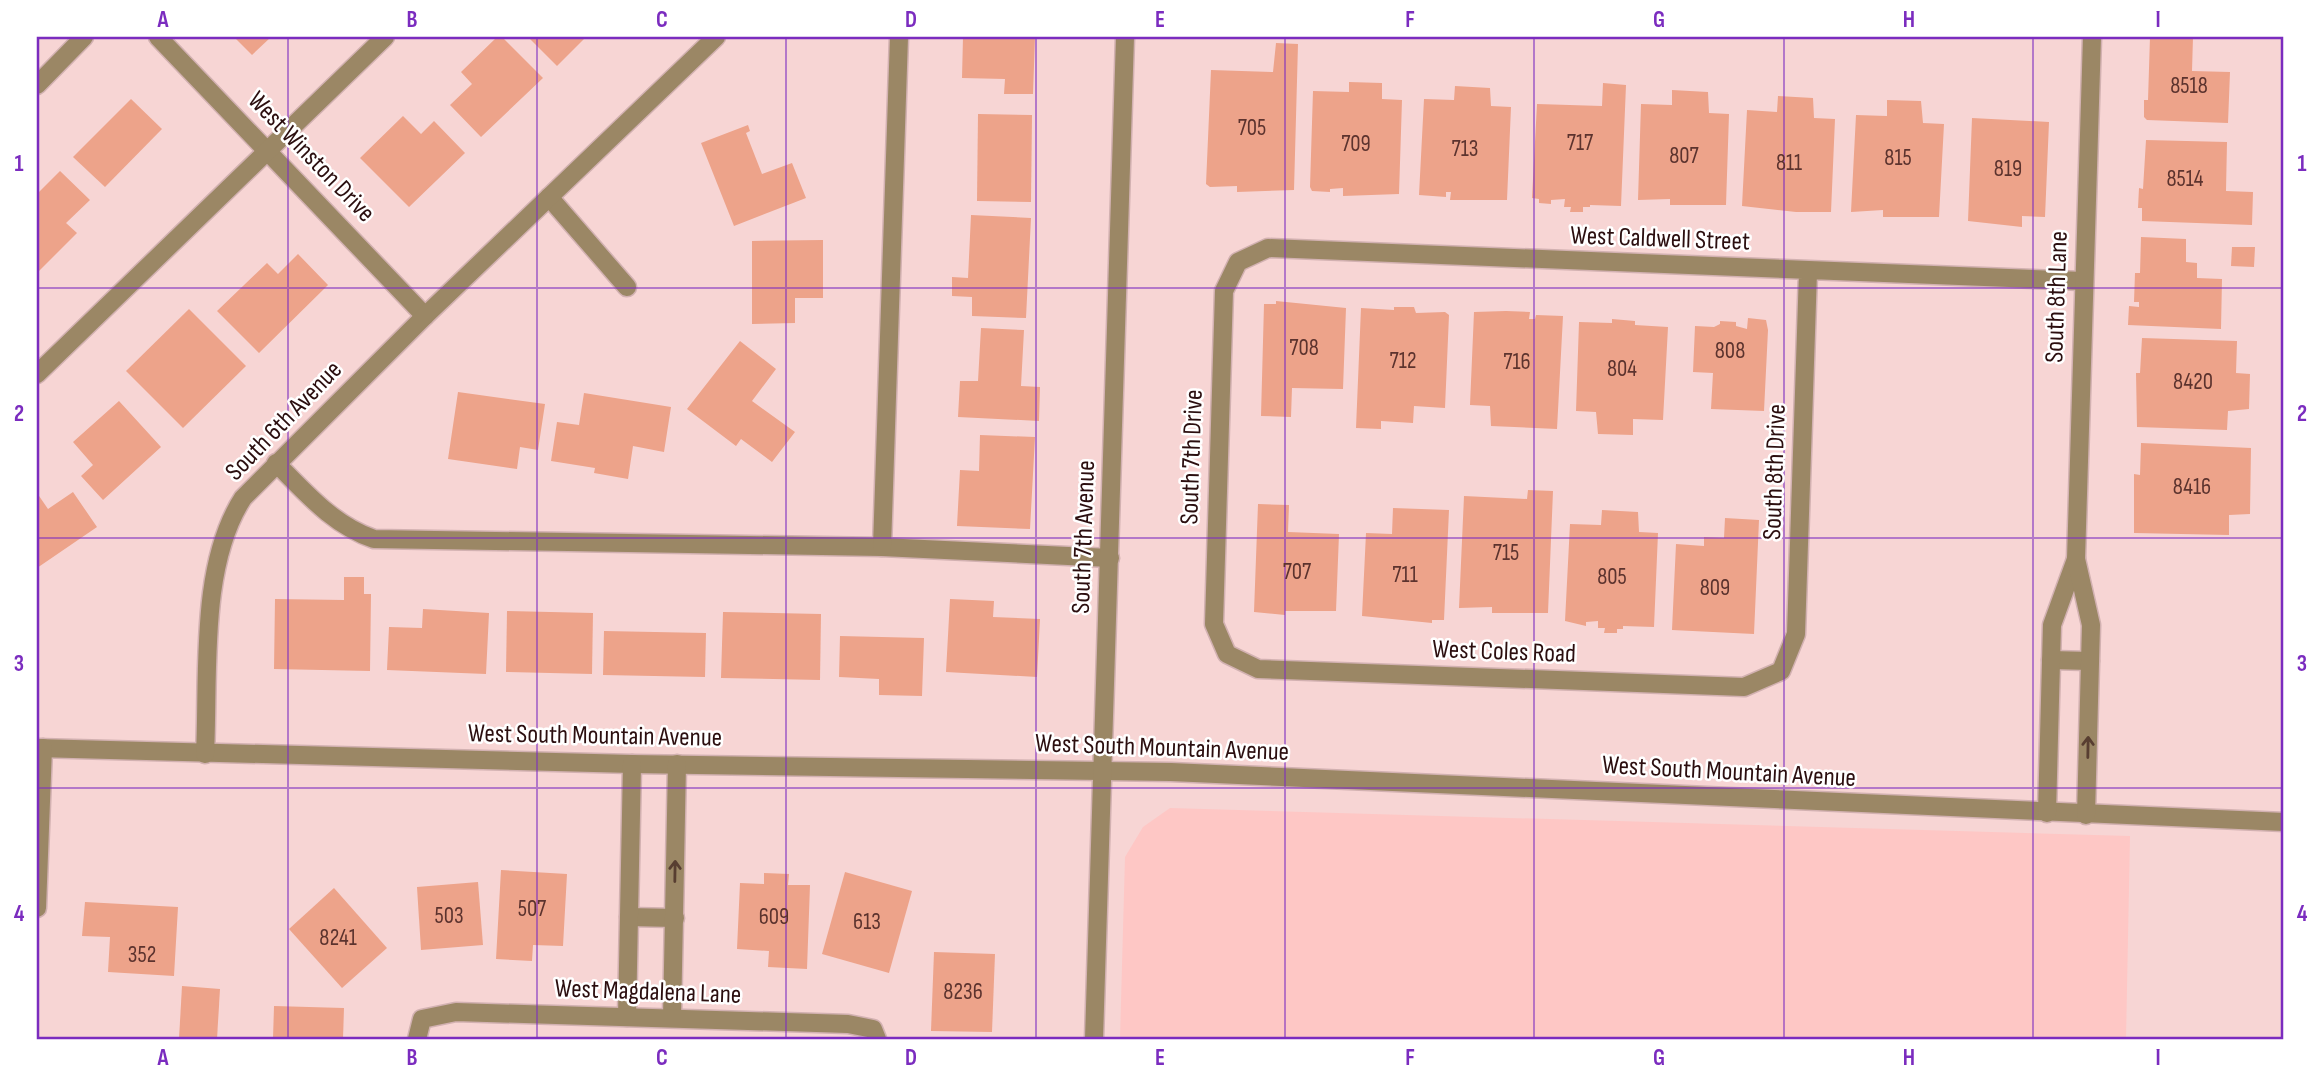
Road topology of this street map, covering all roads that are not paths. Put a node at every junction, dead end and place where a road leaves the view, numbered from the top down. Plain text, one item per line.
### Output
1 (84, 37) edge
2 (158, 37) edge
3 (385, 37) edge
4 (716, 37) edge
5 (898, 37) edge
6 (1125, 37) edge
7 (2092, 37) edge
8 (37, 85) edge
9 (269, 150) junction
10 (549, 197) junction
11 (1238, 262) joint
12 (1808, 272) junction
13 (2083, 281) junction
14 (627, 287) dead end
15 (425, 316) junction
16 (37, 374) edge
17 (276, 463) junction
18 (882, 547) junction
19 (1110, 558) junction
20 (2076, 559) junction
21 (1227, 654) joint
22 (2051, 660) junction
23 (2090, 661) junction
24 (1780, 671) joint
25 (40, 748) edge
26 (205, 754) junction
27 (632, 764) junction
28 (677, 764) junction
29 (1103, 771) junction
30 (2047, 813) junction
31 (2086, 815) junction
32 (2284, 822) edge
33 (37, 908) edge
34 (629, 917) junction
35 (675, 918) junction
36 (627, 1017) junction
37 (672, 1018) junction
38 (875, 1034) edge
39 (417, 1039) edge
40 (1094, 1039) edge

1 - 8 street
2 - 9 street, West Winston Drive
3 - 9 street
4 - 10 street, South 6th Avenue
5 - 18 street
6 - 19 street, South 7th Avenue
7 - 13 street, South 8th Lane
9 - 15 street, West Winston Drive
9 - 16 street
10 - 14 street
10 - 15 street, South 6th Avenue
11 - 12 street, West Caldwell Street
11 - 21 street, South 7th Drive
12 - 13 street, West Caldwell Street
12 - 24 street, South 8th Drive
13 - 20 street, South 8th Lane
15 - 17 street, South 6th Avenue
17 - 18 street
17 - 26 street, South 6th Avenue
18 - 19 street
19 - 29 street, South 7th Avenue
20 - 22 street, South 8th Lane
20 - 23 street, South 8th Lane
21 - 24 street, West Coles Road
22 - 23 street
22 - 30 street, South 8th Lane
31 -> 23 street, South 8th Lane
25 - 26 street, West South Mountain Avenue
25 - 33 street
26 - 27 street, West South Mountain Avenue
27 - 28 street, West South Mountain Avenue
27 - 34 street
28 - 29 street, West South Mountain Avenue
35 -> 28 street
29 - 30 street, West South Mountain Avenue
29 - 40 street, South 7th Avenue
30 - 31 street, West South Mountain Avenue
31 - 32 street, West South Mountain Avenue
34 - 35 street
34 - 36 street
35 - 37 street
36 - 37 street, West Magdalena Lane
36 - 39 street, West Magdalena Lane
37 - 38 street, West Magdalena Lane

